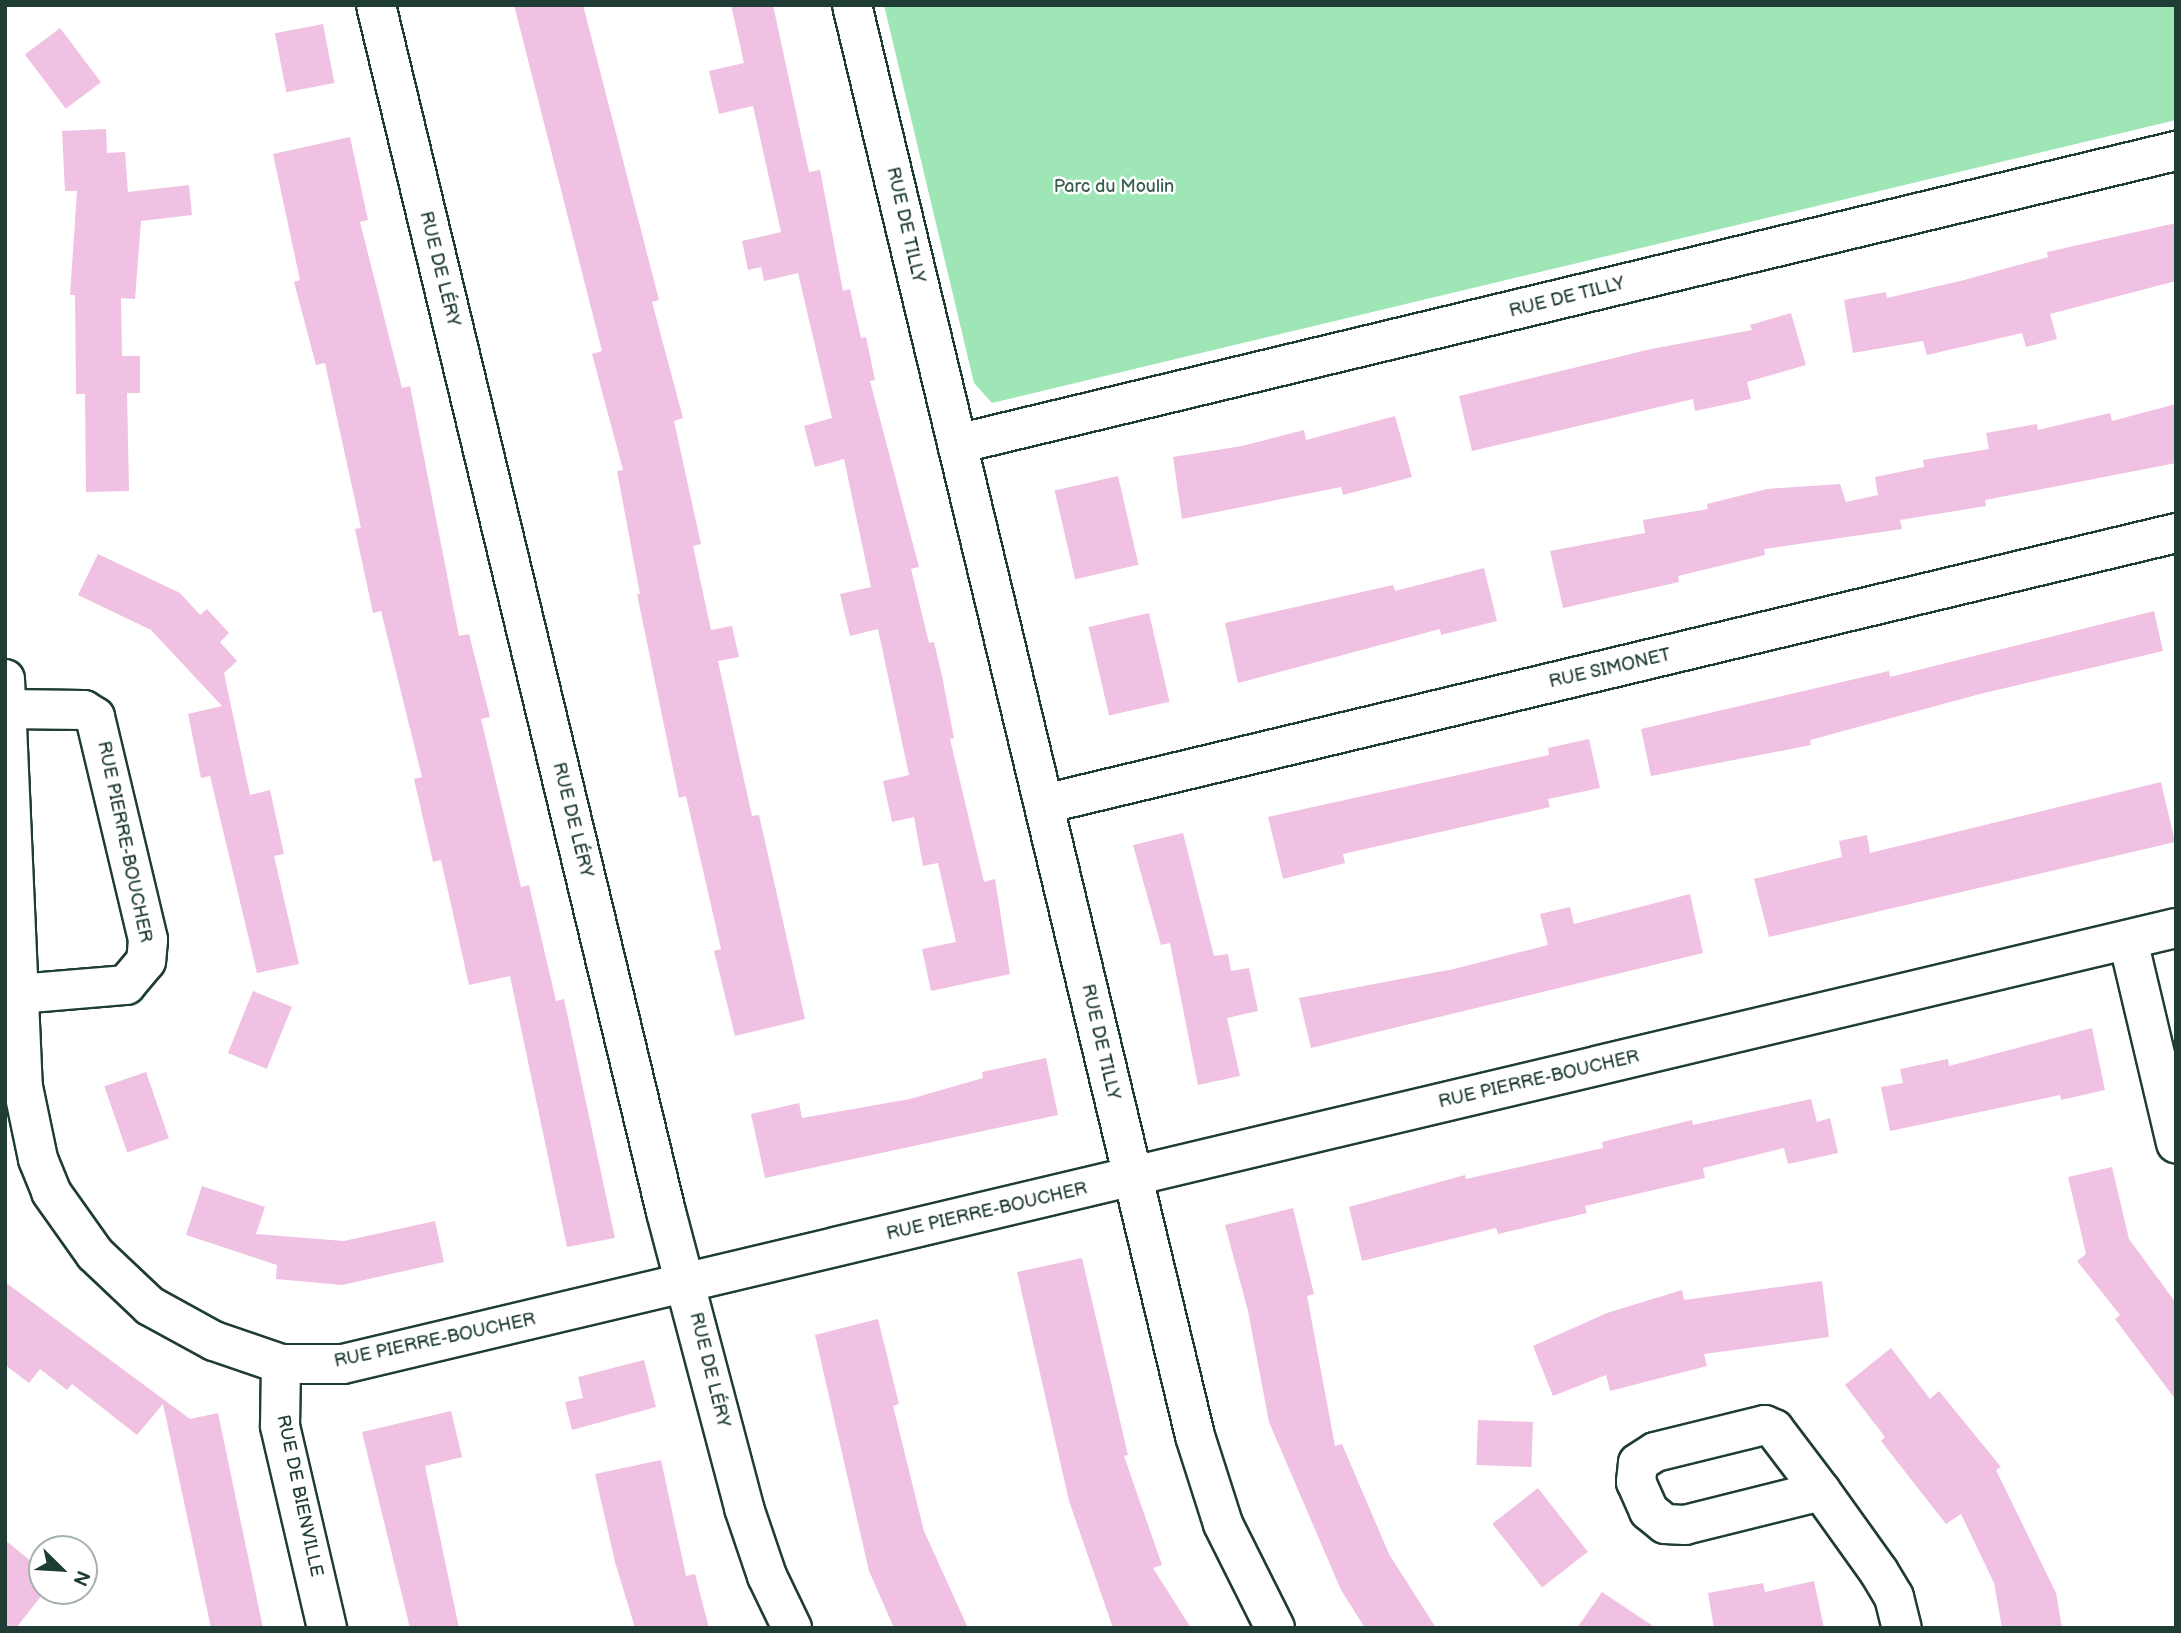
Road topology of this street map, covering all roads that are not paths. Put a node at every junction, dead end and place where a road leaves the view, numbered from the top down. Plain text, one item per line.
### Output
1 (376, 5) edge
2 (852, 5) edge
3 (2176, 151) edge
4 (957, 444) junction
5 (2176, 533) edge
6 (6, 694) edge
7 (1044, 804) junction
8 (2176, 928) edge
9 (2128, 940) junction
10 (19, 994) junction
11 (2176, 1143) edge
12 (1131, 1177) junction
13 (687, 1284) junction
14 (281, 1364) junction
15 (1821, 1492) dead end
16 (327, 1628) edge
17 (792, 1628) edge
18 (1275, 1628) edge
19 (1902, 1628) edge

1 - 13 street, RUE DE LÉRY
2 - 4 street, RUE DE TILLY
3 - 4 street, RUE DE TILLY
4 - 7 street, RUE DE TILLY
5 - 7 street, RUE SIMONET
6 - 10 street, RUE PIERRE-BOUCHER
6 - 10 street, RUE PIERRE-BOUCHER
7 - 12 street, RUE DE TILLY
8 - 9 street, RUE PIERRE-BOUCHER
9 - 11 street
9 - 12 street, RUE PIERRE-BOUCHER
10 - 14 street, RUE PIERRE-BOUCHER
12 - 13 street, RUE PIERRE-BOUCHER
12 - 18 street, RUE DE TILLY
13 - 14 street, RUE PIERRE-BOUCHER
13 - 17 street, RUE DE LÉRY
14 - 16 street, RUE DE BIENVILLE
15 - 19 street

